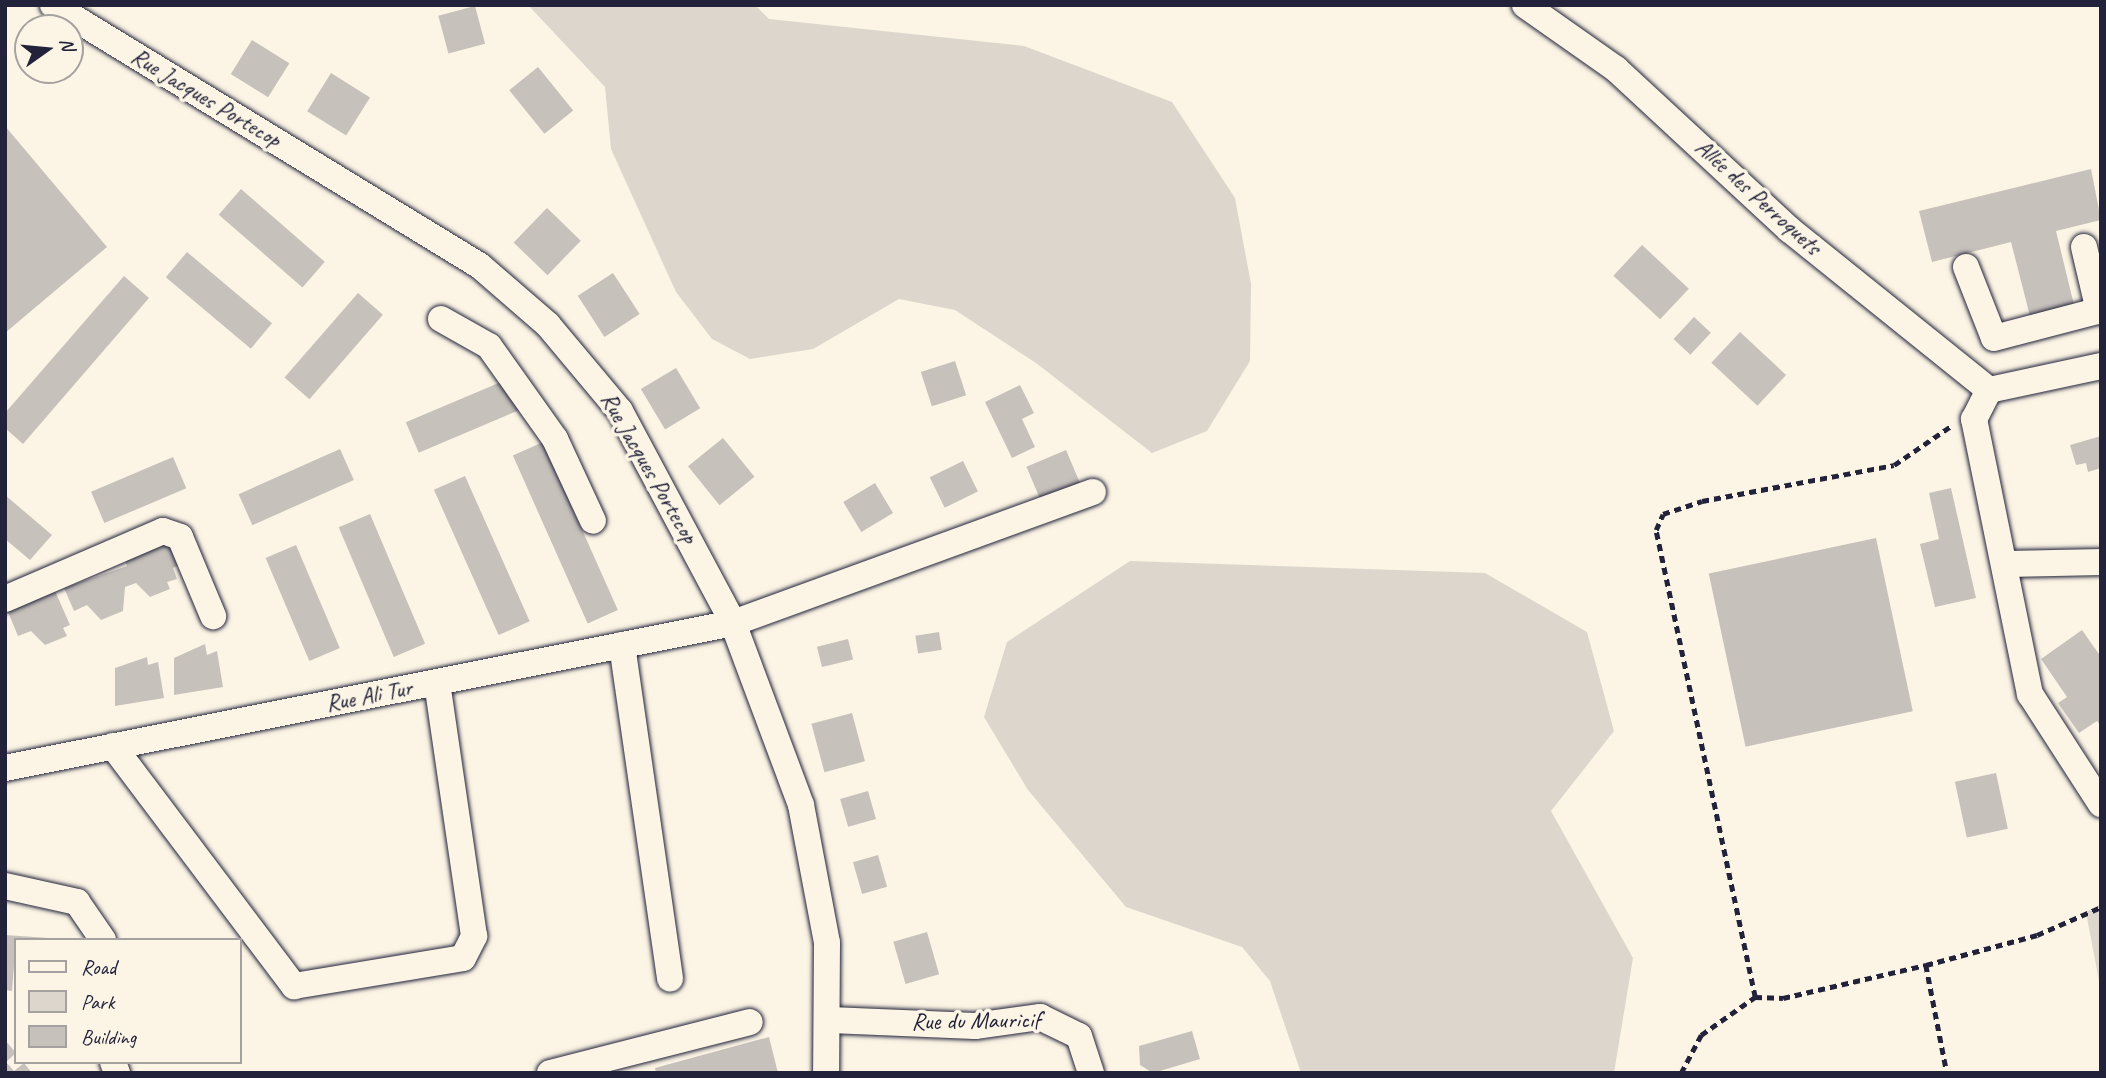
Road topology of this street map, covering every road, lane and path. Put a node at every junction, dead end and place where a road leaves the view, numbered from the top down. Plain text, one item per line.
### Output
1 (53, 5) edge
2 (1525, 5) edge
3 (2084, 247) dead end
4 (1966, 267) dead end
5 (2100, 311) edge
6 (441, 319) dead end
7 (2101, 366) edge
8 (1982, 400) junction
9 (1093, 492) dead end
10 (593, 521) dead end
11 (2096, 557) edge
12 (2008, 564) junction
13 (5, 599) edge
14 (213, 616) dead end
15 (733, 623) junction
16 (622, 645) junction
17 (437, 683) junction
18 (113, 747) junction
19 (5, 768) edge
20 (2101, 804) edge
21 (5, 886) edge
22 (2101, 907) edge
23 (102, 938) edge
24 (1926, 965) junction
25 (670, 979) dead end
26 (1755, 997) junction
27 (830, 1020) junction
28 (750, 1022) dead end
29 (550, 1073) edge
30 (826, 1073) edge
31 (1091, 1073) edge
32 (1681, 1073) edge
33 (1947, 1073) edge

1 - 15 street, Rue Jacques Portecop
2 - 8 street, Allée des Perroquets
3 - 5 street
4 - 5 street
6 - 10 street
7 - 8 street
8 - 12 street
8 - 26 path
9 - 15 street, Rue Ali Tur
11 - 12 street
12 - 20 street
13 - 14 street
15 - 16 street, Rue Ali Tur
15 - 27 street, Rue Jacques Portecop
16 - 17 street, Rue Ali Tur
16 - 25 street
17 - 18 street, Rue Ali Tur
17 - 18 street
18 - 19 street, Rue Ali Tur
21 - 23 street
22 - 24 path
24 - 26 path
24 - 33 path
26 - 32 path
27 - 30 street, Rue Jacques Portecop
27 - 31 street, Rue du Mauricif
28 - 29 street

